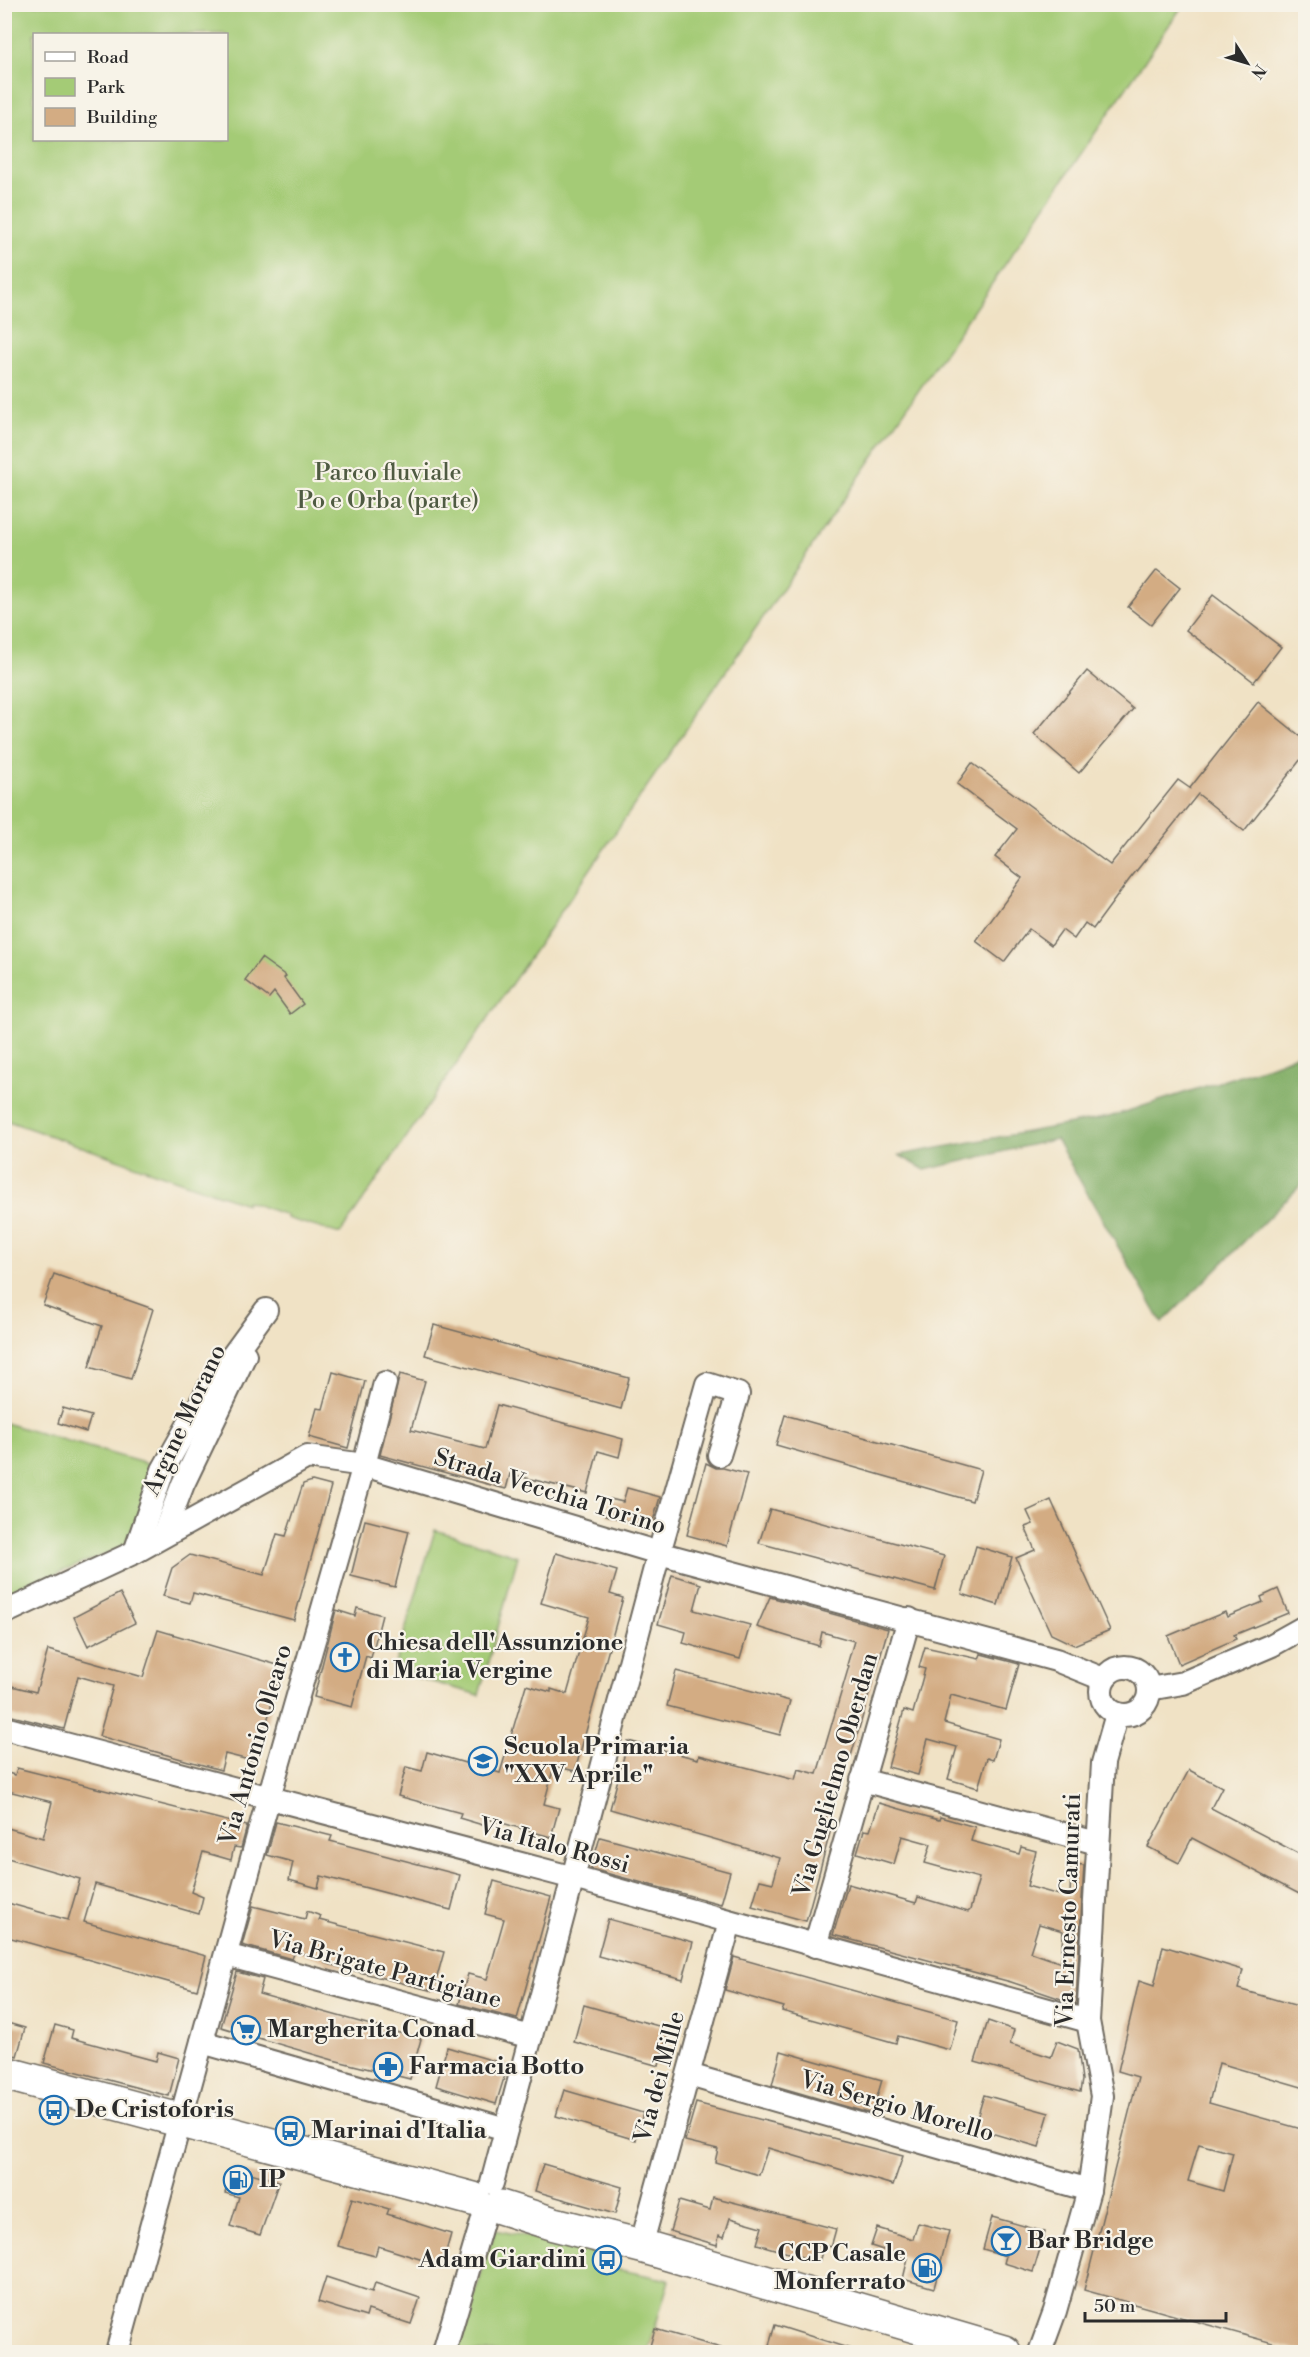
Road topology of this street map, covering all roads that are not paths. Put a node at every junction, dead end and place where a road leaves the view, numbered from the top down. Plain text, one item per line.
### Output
1 (385, 1383) dead end
2 (719, 1455) dead end
3 (364, 1465) junction
4 (162, 1536) junction
5 (135, 1552) junction
6 (659, 1553) junction
7 (4, 1613) edge
8 (909, 1619) junction
9 (1305, 1626) edge
10 (1103, 1679) junction
11 (1149, 1689) junction
12 (1117, 1714) junction
13 (4, 1728) edge
14 (862, 1780) junction
15 (269, 1798) junction
16 (1097, 1843) junction
17 (574, 1878) junction
18 (730, 1922) junction
19 (815, 1946) junction
20 (226, 1955) junction
21 (1088, 2021) junction
22 (531, 2037) junction
23 (202, 2042) junction
24 (4, 2073) edge
25 (689, 2075) junction
26 (180, 2121) junction
27 (506, 2128) junction
28 (1089, 2190) junction
29 (488, 2200) junction
30 (641, 2246) junction
31 (117, 2352) edge
32 (444, 2352) edge
33 (1004, 2352) edge
34 (1040, 2352) edge

1 - 3 street, Via Antonio Olearo
2 - 6 street
3 - 4 street, Strada Vecchia Torino
3 - 6 street, Strada Vecchia Torino
3 - 15 street, Via Antonio Olearo
4 - 5 street, Strada Vecchia Torino
4 - 5 street, Argine Morano
5 - 7 street, Strada Vecchia Torino
6 - 8 street, Strada Vecchia Torino
6 - 17 street
8 - 10 street, Strada Vecchia Torino
8 - 14 street, Via Guglielmo Oberdan
9 - 11 street
10 - 11 street
10 - 12 street
11 - 12 street
12 - 16 street, Via Ernesto Camurati
13 - 15 street, Via Italo Rossi
14 - 16 street
14 - 19 street, Via Guglielmo Oberdan
15 - 17 street, Via Italo Rossi
15 - 20 street, Via Antonio Olearo
16 - 21 street, Via Ernesto Camurati
17 - 18 street, Via Italo Rossi
17 - 22 street
18 - 19 street, Via Italo Rossi
18 - 25 street, Via dei Mille
19 - 21 street, Via Italo Rossi
20 - 22 street, Via Brigate Partigiane
20 - 23 street, Via Antonio Olearo
21 - 28 street, Via Ernesto Camurati
22 - 27 street
23 - 26 street, Via Antonio Olearo
23 - 27 street
24 - 26 main road
25 - 28 street, Via Sergio Morello
25 - 30 street, Via dei Mille
26 - 29 main road
26 - 31 street, Via Antonio Olearo
27 - 29 street
28 - 34 street, Via Ernesto Camurati
29 - 30 main road
29 - 32 street
30 - 33 main road

